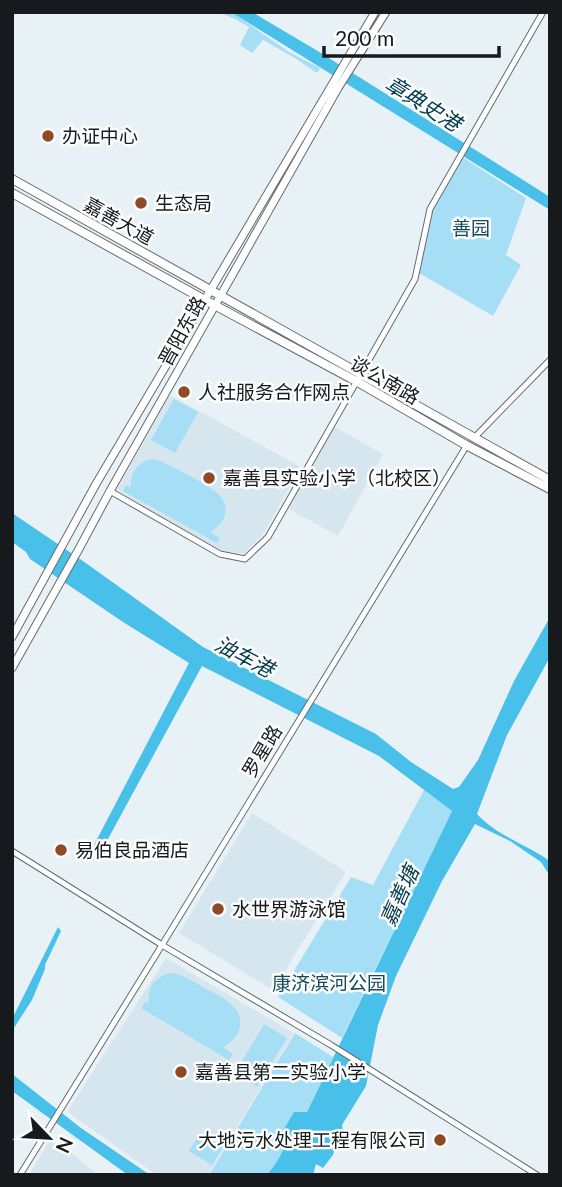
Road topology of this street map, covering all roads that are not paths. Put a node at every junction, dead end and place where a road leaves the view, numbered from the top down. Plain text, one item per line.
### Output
1 (375, 12) edge
2 (386, 12) edge
3 (543, 12) edge
4 (350, 62) junction
5 (335, 85) junction
6 (12, 179) edge
7 (12, 193) edge
8 (211, 290) junction
9 (220, 296) junction
10 (205, 300) junction
11 (215, 305) junction
12 (550, 360) edge
13 (358, 377) junction
14 (470, 442) junction
15 (550, 480) edge
16 (550, 489) edge
17 (110, 491) junction
18 (12, 637) edge
19 (12, 668) edge
20 (12, 851) edge
21 (162, 945) junction
22 (20, 1175) edge
23 (537, 1175) edge

1 - 4 main road, 晋阳东路
2 - 4 main road, 晋阳东路
3 - 13 street
4 - 5 main road, 晋阳东路
5 - 8 main road, 晋阳东路
5 - 9 main road, 晋阳东路
6 - 8 main road, 嘉善大道
7 - 10 main road, 嘉善大道
8 - 9 main road, 谈公南路
8 - 10 main road, 晋阳东路
9 - 11 main road, 晋阳东路
9 - 13 main road, 谈公南路
10 - 11 main road, 谈公南路
10 - 18 main road, 晋阳东路
11 - 13 main road, 谈公南路
11 - 17 main road, 晋阳东路
12 - 14 street, 罗星路
13 - 14 main road, 谈公南路
13 - 17 street
14 - 15 main road, 谈公南路
14 - 16 main road, 谈公南路
14 - 21 street, 罗星路
17 - 19 main road, 晋阳东路
20 - 21 street
21 - 22 street, 罗星路
21 - 23 street

